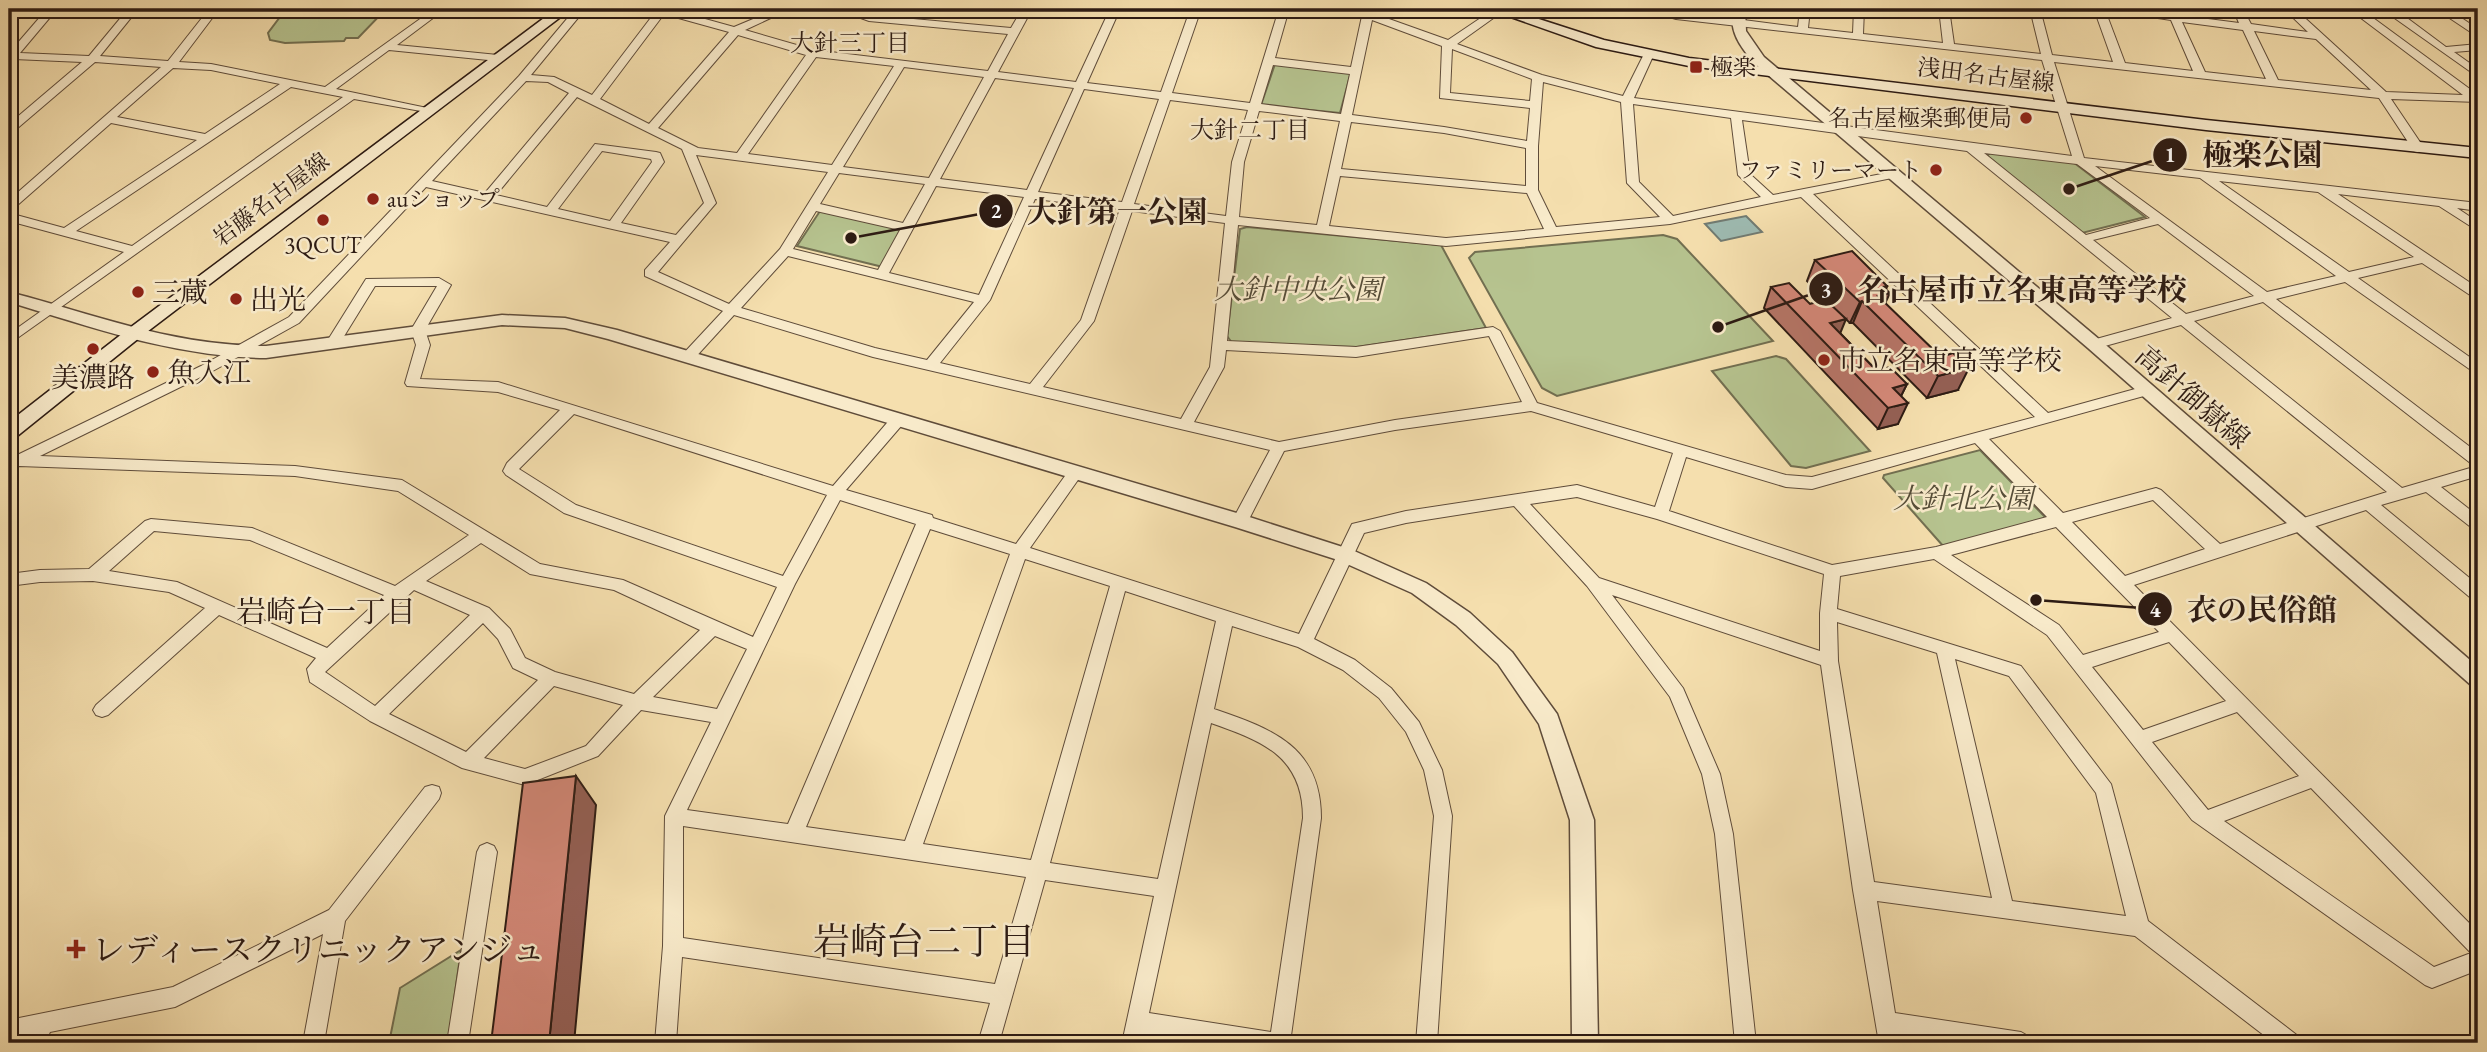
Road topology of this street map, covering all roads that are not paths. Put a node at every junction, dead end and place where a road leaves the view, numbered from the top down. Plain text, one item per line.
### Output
1 (33, 9) edge
2 (52, 9) edge
3 (133, 9) edge
4 (214, 9) edge
5 (440, 9) edge
6 (564, 9) edge
7 (571, 9) edge
8 (660, 9) edge
9 (785, 9) edge
10 (841, 9) edge
11 (902, 9) edge
12 (1027, 9) edge
13 (1115, 9) edge
14 (1177, 9) edge
15 (1284, 9) edge
16 (1352, 9) edge
17 (1499, 9) edge
18 (1648, 9) edge
19 (1739, 9) edge
20 (1805, 9) edge
21 (1859, 9) edge
22 (1944, 9) edge
23 (2035, 9) edge
24 (2099, 9) edge
25 (2109, 9) edge
26 (2238, 9) edge
27 (2289, 9) edge
28 (2354, 9) edge
29 (2412, 9) edge
30 (2441, 9) edge
31 (1196, 10) edge
32 (2390, 10) edge
33 (9, 11) edge
34 (2141, 11) edge
35 (1368, 15) junction
36 (2175, 18) junction
37 (894, 20) junction
38 (1736, 23) junction
39 (2248, 28) junction
40 (737, 30) junction
41 (1803, 30) junction
42 (1015, 32) junction
43 (2478, 34) edge
44 (1858, 37) junction
45 (2322, 37) junction
46 (1447, 46) junction
47 (1949, 46) junction
48 (387, 47) junction
49 (2478, 47) edge
50 (2444, 50) junction
51 (813, 53) junction
52 (1648, 54) junction
53 (11, 57) edge
54 (92, 58) junction
55 (498, 58) junction
56 (2046, 58) junction
57 (1268, 61) junction
58 (171, 64) junction
59 (901, 64) junction
60 (2120, 65) junction
61 (1356, 71) junction
62 (991, 74) junction
63 (1776, 74) junction
64 (2200, 74) junction
65 (2478, 74) edge
66 (1538, 77) junction
67 (523, 78) junction
68 (2273, 82) junction
69 (289, 83) junction
70 (1080, 85) junction
71 (326, 91) junction
72 (575, 92) junction
73 (1165, 95) junction
74 (2383, 95) junction
75 (350, 97) junction
76 (2477, 99) edge
77 (1628, 100) junction
78 (593, 101) junction
79 (1535, 105) junction
80 (1255, 106) junction
81 (2062, 107) junction
82 (428, 111) junction
83 (1736, 115) junction
84 (1346, 117) junction
85 (108, 119) junction
86 (651, 129) junction
87 (9, 130) edge
88 (1842, 130) junction
89 (207, 138) junction
90 (1532, 146) junction
91 (687, 147) junction
92 (1970, 148) junction
93 (2418, 148) junction
94 (2478, 153) edge
95 (741, 156) junction
96 (2079, 160) junction
97 (837, 167) junction
98 (1335, 172) junction
99 (1893, 174) junction
100 (2201, 174) junction
101 (933, 181) junction
102 (424, 183) junction
103 (2321, 188) junction
104 (1532, 190) junction
105 (1804, 193) junction
106 (1031, 194) junction
107 (488, 197) junction
108 (1771, 200) junction
109 (2440, 203) junction
110 (9, 206) edge
111 (813, 206) junction
112 (1125, 207) junction
113 (2478, 207) edge
114 (550, 211) junction
115 (9, 218) edge
116 (1230, 220) junction
117 (1670, 220) junction
118 (2158, 220) junction
119 (613, 225) junction
120 (2478, 227) edge
121 (907, 228) junction
122 (1322, 230) junction
123 (1552, 232) junction
124 (65, 233) junction
125 (676, 239) junction
126 (2083, 239) junction
127 (135, 251) junction
128 (785, 251) junction
129 (2425, 258) junction
130 (881, 274) junction
131 (2347, 277) junction
132 (2478, 294) edge
133 (9, 297) edge
134 (2265, 297) junction
135 (983, 300) junction
136 (730, 309) junction
137 (53, 310) junction
138 (2182, 319) junction
139 (418, 330) junction
140 (133, 334) junction
141 (9, 341) edge
142 (334, 343) junction
143 (2094, 344) junction
144 (1220, 345) junction
145 (232, 353) junction
146 (687, 358) junction
147 (930, 366) junction
148 (2478, 370) edge
149 (1032, 391) junction
150 (2146, 391) junction
151 (1531, 405) junction
152 (571, 408) junction
153 (2046, 419) junction
154 (897, 421) junction
155 (1186, 424) junction
156 (9, 432) edge
157 (1979, 439) junction
158 (1279, 447) junction
159 (1681, 450) junction
160 (2478, 461) edge
161 (13, 463) edge
162 (2478, 471) edge
163 (1075, 473) junction
164 (2429, 486) junction
165 (836, 492) junction
166 (2401, 495) junction
167 (1517, 500) junction
168 (2369, 504) junction
169 (1660, 514) junction
170 (926, 519) junction
171 (2059, 520) junction
172 (1240, 521) junction
173 (2298, 524) junction
174 (2478, 524) edge
175 (481, 535) junction
176 (2218, 551) junction
177 (1019, 552) junction
178 (1936, 553) junction
179 (1345, 555) junction
180 (1832, 571) junction
181 (93, 575) junction
182 (9, 580) edge
183 (1592, 582) junction
184 (1119, 583) junction
185 (2122, 583) junction
186 (787, 584) junction
187 (404, 587) junction
188 (2478, 594) edge
189 (218, 606) junction
190 (483, 613) junction
191 (1828, 613) junction
192 (1225, 618) junction
193 (712, 628) junction
194 (2171, 635) junction
195 (1304, 642) junction
196 (758, 646) junction
197 (1944, 649) junction
198 (328, 656) junction
199 (1829, 661) junction
200 (2081, 663) junction
201 (551, 678) junction
202 (2478, 680) edge
203 (636, 702) junction
204 (2239, 704) junction
205 (102, 710) dead end
206 (1204, 713) junction
207 (376, 716) junction
208 (723, 717) junction
209 (2140, 739) junction
210 (468, 762) junction
211 (2313, 779) junction
212 (432, 793) dead end
213 (674, 816) junction
214 (2207, 818) junction
215 (794, 832) junction
216 (911, 851) junction
217 (487, 852) dead end
218 (1038, 870) junction
219 (1165, 889) junction
220 (1863, 890) junction
221 (2005, 911) junction
222 (336, 917) junction
223 (2139, 927) junction
224 (673, 946) junction
225 (2478, 946) edge
226 (2478, 960) edge
227 (1003, 995) junction
228 (43, 1023) junction
229 (9, 1030) edge
230 (1134, 1033) edge
231 (1887, 1033) edge
232 (35, 1043) edge
233 (314, 1043) edge
234 (457, 1043) edge
235 (665, 1043) edge
236 (989, 1043) edge
237 (1274, 1043) edge
238 (1280, 1043) edge
239 (1427, 1043) edge
240 (1585, 1043) edge
241 (1745, 1043) edge
242 (2021, 1043) edge
243 (2291, 1043) edge

1 - 33 street
2 - 53 street
3 - 54 street
4 - 58 street
5 - 48 street
6 - 55 main road, 岩藤名古屋線
7 - 67 street
8 - 40 street
8 - 78 street
9 - 40 street
10 - 37 street
11 - 37 street
12 - 42 street
13 - 70 street
14 - 31 street
15 - 57 street
16 - 35 street
17 - 46 street
17 - 52 main road, 浅田名古屋線
18 - 38 street
19 - 38 street
20 - 41 street
21 - 44 street
22 - 47 street
23 - 56 street
24 - 60 street
25 - 34 street
26 - 39 street
27 - 45 street
28 - 32 street
28 - 76 street
29 - 32 street
30 - 43 street
31 - 73 street
32 - 50 street
34 - 36 street
35 - 46 street
35 - 61 street
36 - 39 street
36 - 64 street
37 - 42 street
38 - 41 street
38 - 63 street, 高針御嶽線
39 - 45 street
39 - 68 street
40 - 51 street
40 - 86 street
41 - 44 street
42 - 62 street
44 - 47 street
45 - 74 street
46 - 66 street
46 - 79 street
47 - 56 street
48 - 55 street
48 - 71 street
49 - 50 street
50 - 65 street
51 - 59 street
51 - 95 street
52 - 63 main road, 浅田名古屋線
52 - 77 street
53 - 54 street
54 - 58 street
54 - 87 street
55 - 82 main road, 岩藤名古屋線
56 - 60 street
56 - 81 street
57 - 61 street
57 - 80 street
58 - 69 street
58 - 85 street
59 - 62 street
59 - 97 street
60 - 64 street
61 - 84 street
62 - 70 street
62 - 101 street
63 - 81 main road, 浅田名古屋線
63 - 88 street, 高針御嶽線
64 - 68 street
66 - 77 street
66 - 79 street
67 - 72 street
67 - 102 street
68 - 74 street
69 - 71 street
69 - 89 street
70 - 73 street
70 - 106 street
71 - 75 street
72 - 78 street
72 - 107 street
73 - 80 street
73 - 112 street
74 - 76 street
74 - 93 street
75 - 82 street
75 - 127 street
77 - 83 street
77 - 117 street
78 - 86 street
79 - 90 street
80 - 84 street
80 - 116 street
81 - 93 main road, 浅田名古屋線
81 - 96 street
82 - 140 main road, 岩藤名古屋線
83 - 88 street
83 - 108 street
84 - 90 street
84 - 98 street
85 - 89 street
85 - 110 street
86 - 91 street
88 - 92 street
88 - 99 street, 高針御嶽線
89 - 124 street
90 - 104 street
91 - 95 street
91 - 125 street
92 - 96 street
92 - 126 street
93 - 94 main road, 浅田名古屋線
95 - 97 street
96 - 100 street
96 - 118 street
97 - 101 street
97 - 111 street
98 - 104 street
98 - 122 street
99 - 105 street
99 - 143 street, 高針御嶽線
100 - 103 street
100 - 131 street
101 - 106 street
101 - 121 street
102 - 107 street
102 - 145 street
103 - 109 street
103 - 129 street
104 - 123 street
105 - 108 street
105 - 153 street
106 - 112 street
106 - 135 street
107 - 114 street
108 - 117 street
109 - 113 street
109 - 120 street
111 - 121 street
111 - 128 street
112 - 116 street
112 - 149 street
114 - 119 street
114 - 119 street
115 - 124 street
116 - 122 street
116 - 144 street
117 - 123 street
118 - 126 street
118 - 134 street
119 - 125 street
121 - 130 street
122 - 123 street
124 - 127 street
125 - 136 street
126 - 138 street
127 - 137 street
128 - 130 street
128 - 136 street
129 - 131 street
129 - 132 street
130 - 135 street
131 - 134 street
131 - 148 street
133 - 137 street
134 - 138 street
134 - 160 street
135 - 147 street
136 - 146 street
136 - 147 street
137 - 140 street
137 - 141 street
138 - 143 street
138 - 166 street
139 - 142 street
139 - 142 street
139 - 146 street
139 - 152 street
140 - 145 street
140 - 156 main road, 岩藤名古屋線
142 - 145 street
143 - 150 street, 高針御嶽線
144 - 151 street
144 - 155 street
145 - 161 street
146 - 154 street
147 - 149 street
149 - 155 street
150 - 153 street
150 - 173 street, 高針御嶽線
151 - 158 street
151 - 159 street
152 - 165 street
152 - 186 street
153 - 157 street
154 - 163 street
154 - 165 street
155 - 158 street
157 - 159 street
157 - 171 street
158 - 172 street
159 - 169 street
161 - 175 street
162 - 164 street
163 - 172 street
163 - 177 street
164 - 166 street
164 - 174 street
165 - 170 street
165 - 186 street
166 - 168 street
167 - 169 street
167 - 179 street
167 - 183 street
168 - 173 street
168 - 188 street
169 - 180 street
170 - 177 street
170 - 215 street
171 - 176 street
171 - 178 street
171 - 185 street
172 - 179 street
173 - 176 street
173 - 202 street, 高針御嶽線
175 - 187 street
175 - 193 street
176 - 185 street
177 - 184 street
177 - 216 street
178 - 180 street
178 - 200 street
179 - 195 street
179 - 240 street
180 - 191 street
181 - 182 street
181 - 187 street
181 - 189 street
183 - 199 street
183 - 241 street
184 - 192 street
184 - 218 street
185 - 194 street
186 - 196 street
187 - 190 street
187 - 198 street
189 - 198 street
189 - 205 street
190 - 201 street
190 - 207 street
191 - 197 street
191 - 199 street
192 - 195 street
192 - 206 street
193 - 196 street
193 - 203 street
194 - 200 street
194 - 204 street
195 - 239 street
196 - 208 street
197 - 221 street
197 - 223 street
198 - 207 street
199 - 220 street
200 - 209 street
201 - 203 street
201 - 210 street
203 - 208 street
203 - 210 street
204 - 209 street
204 - 211 street
206 - 219 street
206 - 238 street
207 - 210 street
208 - 213 street
209 - 214 street
211 - 214 street
211 - 225 street
212 - 222 street
213 - 215 street
213 - 224 street
214 - 226 street
215 - 216 street
216 - 218 street
217 - 234 street
218 - 219 street
218 - 227 street
219 - 230 street
220 - 221 street
220 - 231 street
221 - 223 street
222 - 228 street
222 - 233 street
223 - 243 street
224 - 227 street
224 - 235 street
227 - 236 street
228 - 229 street
228 - 232 street
230 - 237 street
231 - 242 street

